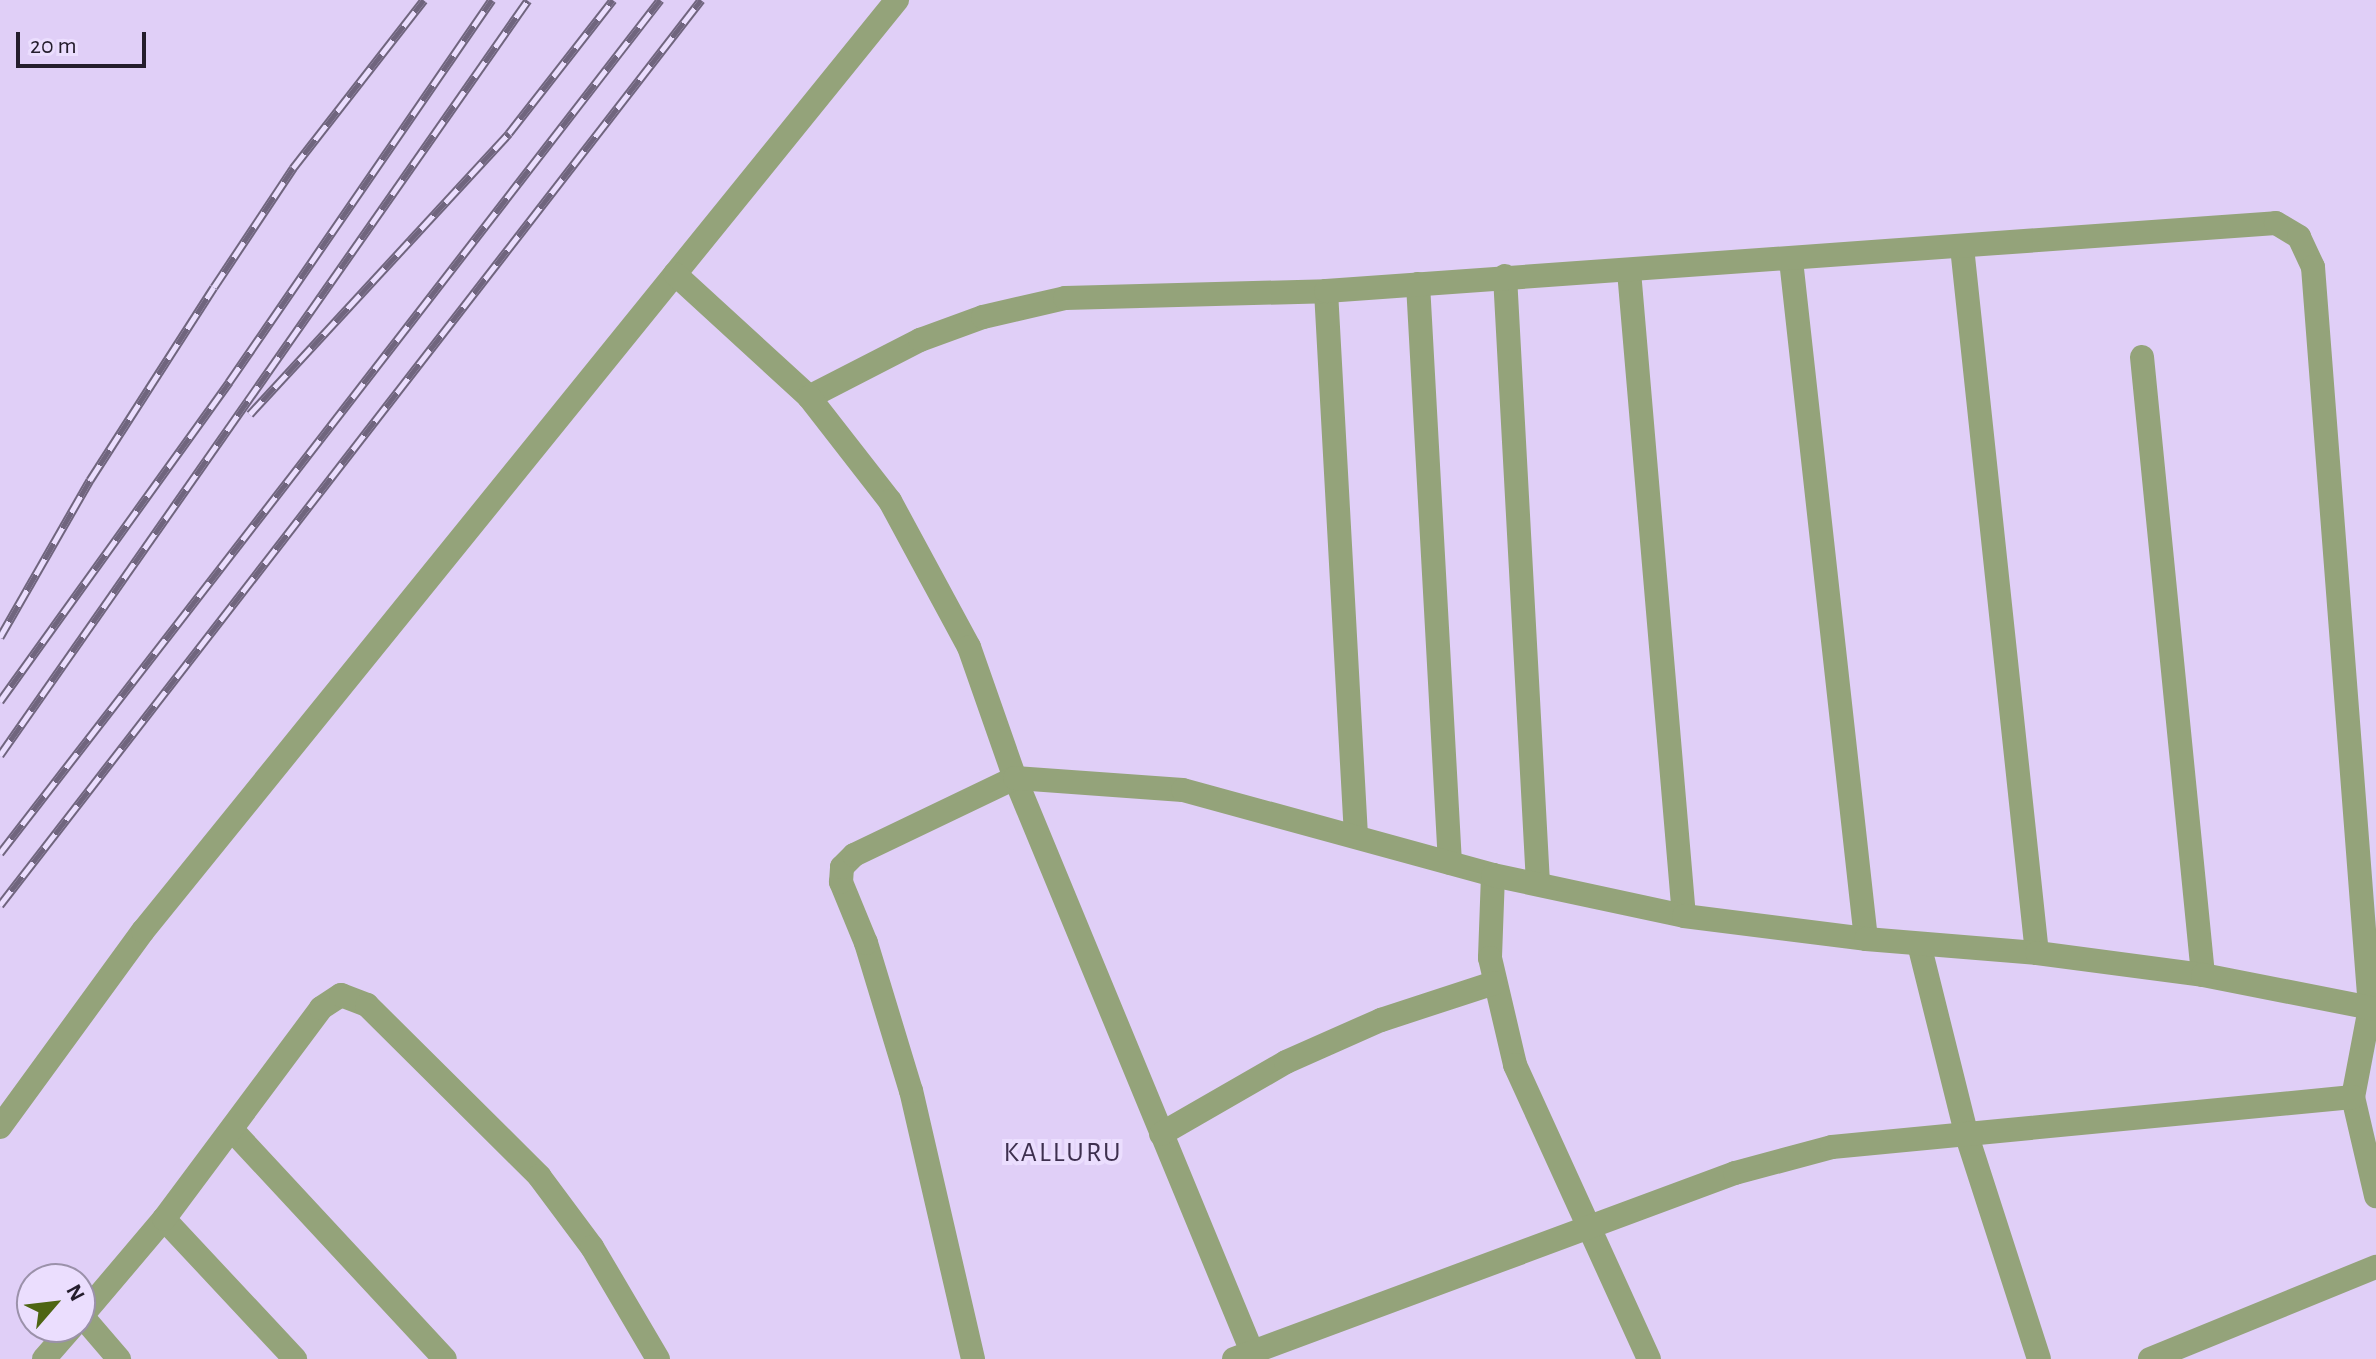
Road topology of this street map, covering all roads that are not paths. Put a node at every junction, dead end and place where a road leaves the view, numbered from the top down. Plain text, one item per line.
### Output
1 (897, 0) edge
2 (1962, 247) junction
3 (1791, 260) junction
4 (1629, 271) junction
5 (675, 274) junction
6 (1505, 276) junction
7 (1418, 284) junction
8 (1326, 291) junction
9 (2142, 357) dead end
10 (809, 397) junction
11 (1015, 778) junction
12 (1356, 836) junction
13 (1450, 863) junction
14 (1493, 875) junction
15 (1538, 884) junction
16 (1684, 916) junction
17 (1866, 939) junction
18 (1919, 944) junction
19 (2037, 953) junction
20 (2203, 975) junction
21 (1494, 983) junction
22 (2373, 1009) edge
23 (2353, 1097) junction
24 (0, 1127) edge
25 (233, 1131) junction
26 (1966, 1133) junction
27 (1161, 1134) junction
28 (2376, 1196) edge
29 (164, 1219) junction
30 (1589, 1229) junction
31 (2376, 1267) edge
32 (96, 1299) edge
33 (96, 1337) edge
34 (58, 1343) edge
35 (1247, 1357) edge
36 (44, 1359) edge
37 (119, 1359) edge
38 (295, 1359) edge
39 (445, 1359) edge
40 (658, 1359) edge
41 (973, 1359) edge
42 (1649, 1359) edge
43 (2039, 1359) edge
44 (2150, 1359) edge

1 - 5 street
2 - 3 street
2 - 19 street
2 - 22 street
3 - 4 street
3 - 17 street
4 - 6 street
4 - 16 street
5 - 10 street
5 - 24 street
6 - 7 street
6 - 15 street
7 - 8 street
7 - 13 street
8 - 10 street
8 - 12 street
9 - 20 street
10 - 11 street
11 - 12 street
11 - 27 street
11 - 41 street
12 - 13 street
13 - 14 street
14 - 15 street
14 - 21 street
15 - 16 street
16 - 17 street
17 - 18 street
18 - 19 street
18 - 26 street
19 - 20 street
20 - 22 street
21 - 27 street
21 - 30 street
22 - 23 street
23 - 26 street
23 - 28 street
25 - 29 street
25 - 39 street
25 - 40 street
26 - 30 street
26 - 43 street
27 - 35 street
29 - 32 street
29 - 38 street
30 - 35 street
30 - 42 street
31 - 44 street
33 - 37 street
34 - 36 street

